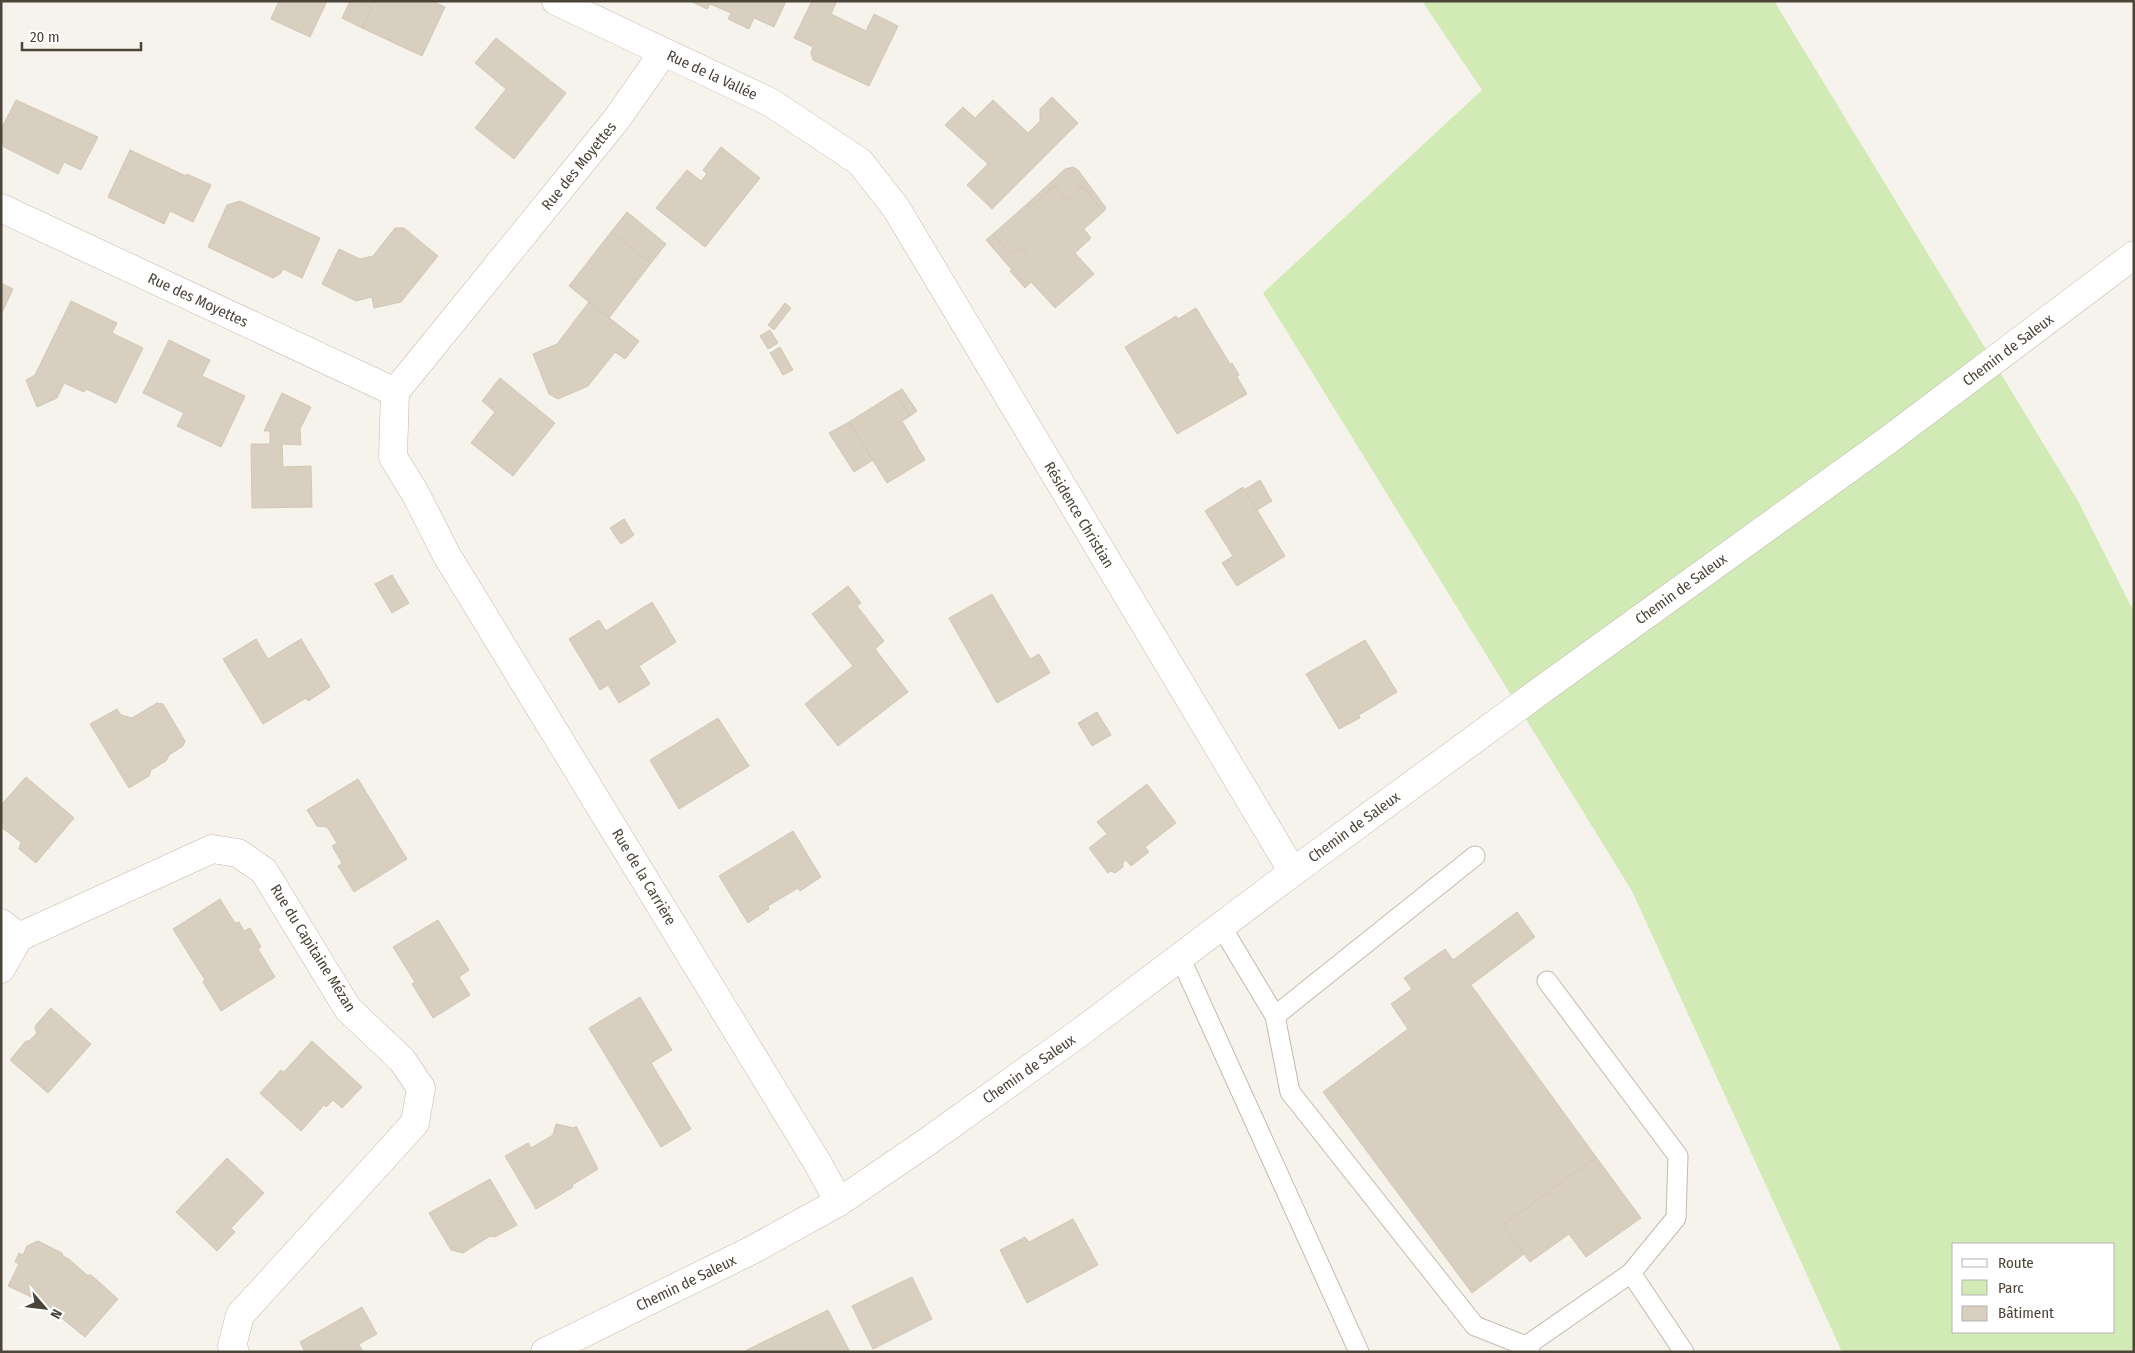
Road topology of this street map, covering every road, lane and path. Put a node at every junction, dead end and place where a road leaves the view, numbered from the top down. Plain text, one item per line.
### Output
1 (556, 1) edge
2 (663, 53) junction
3 (860, 162) joint
4 (1, 208) edge
5 (2134, 255) edge
6 (395, 392) junction
7 (1475, 856) dead end
8 (1293, 872) junction
9 (1221, 926) junction
10 (10, 930) edge
11 (1180, 957) junction
12 (1, 969) edge
13 (1547, 981) dead end
14 (1275, 1016) junction
15 (839, 1202) junction
16 (1631, 1273) junction
17 (1528, 1349) edge
18 (235, 1352) edge
19 (545, 1352) edge
20 (1358, 1352) edge
21 (1684, 1352) edge

1 - 2 street, Rue de la Vallée
2 - 3 street, Rue de la Vallée
2 - 6 street, Rue des Moyettes
3 - 8 street, Résidence Christian
4 - 6 street, Rue des Moyettes
5 - 8 street, Chemin de Saleux
6 - 15 street, Rue de la Carrière
7 - 14 lane
8 - 9 street, Chemin de Saleux
9 - 11 street, Chemin de Saleux
9 - 14 lane
10 - 12 street, Rue du Capitaine Mézan
10 - 18 street, Rue du Capitaine Mézan
11 - 15 street, Chemin de Saleux
11 - 20 lane
13 - 16 lane
14 - 17 lane
15 - 19 street, Chemin de Saleux
16 - 17 lane
16 - 21 lane

